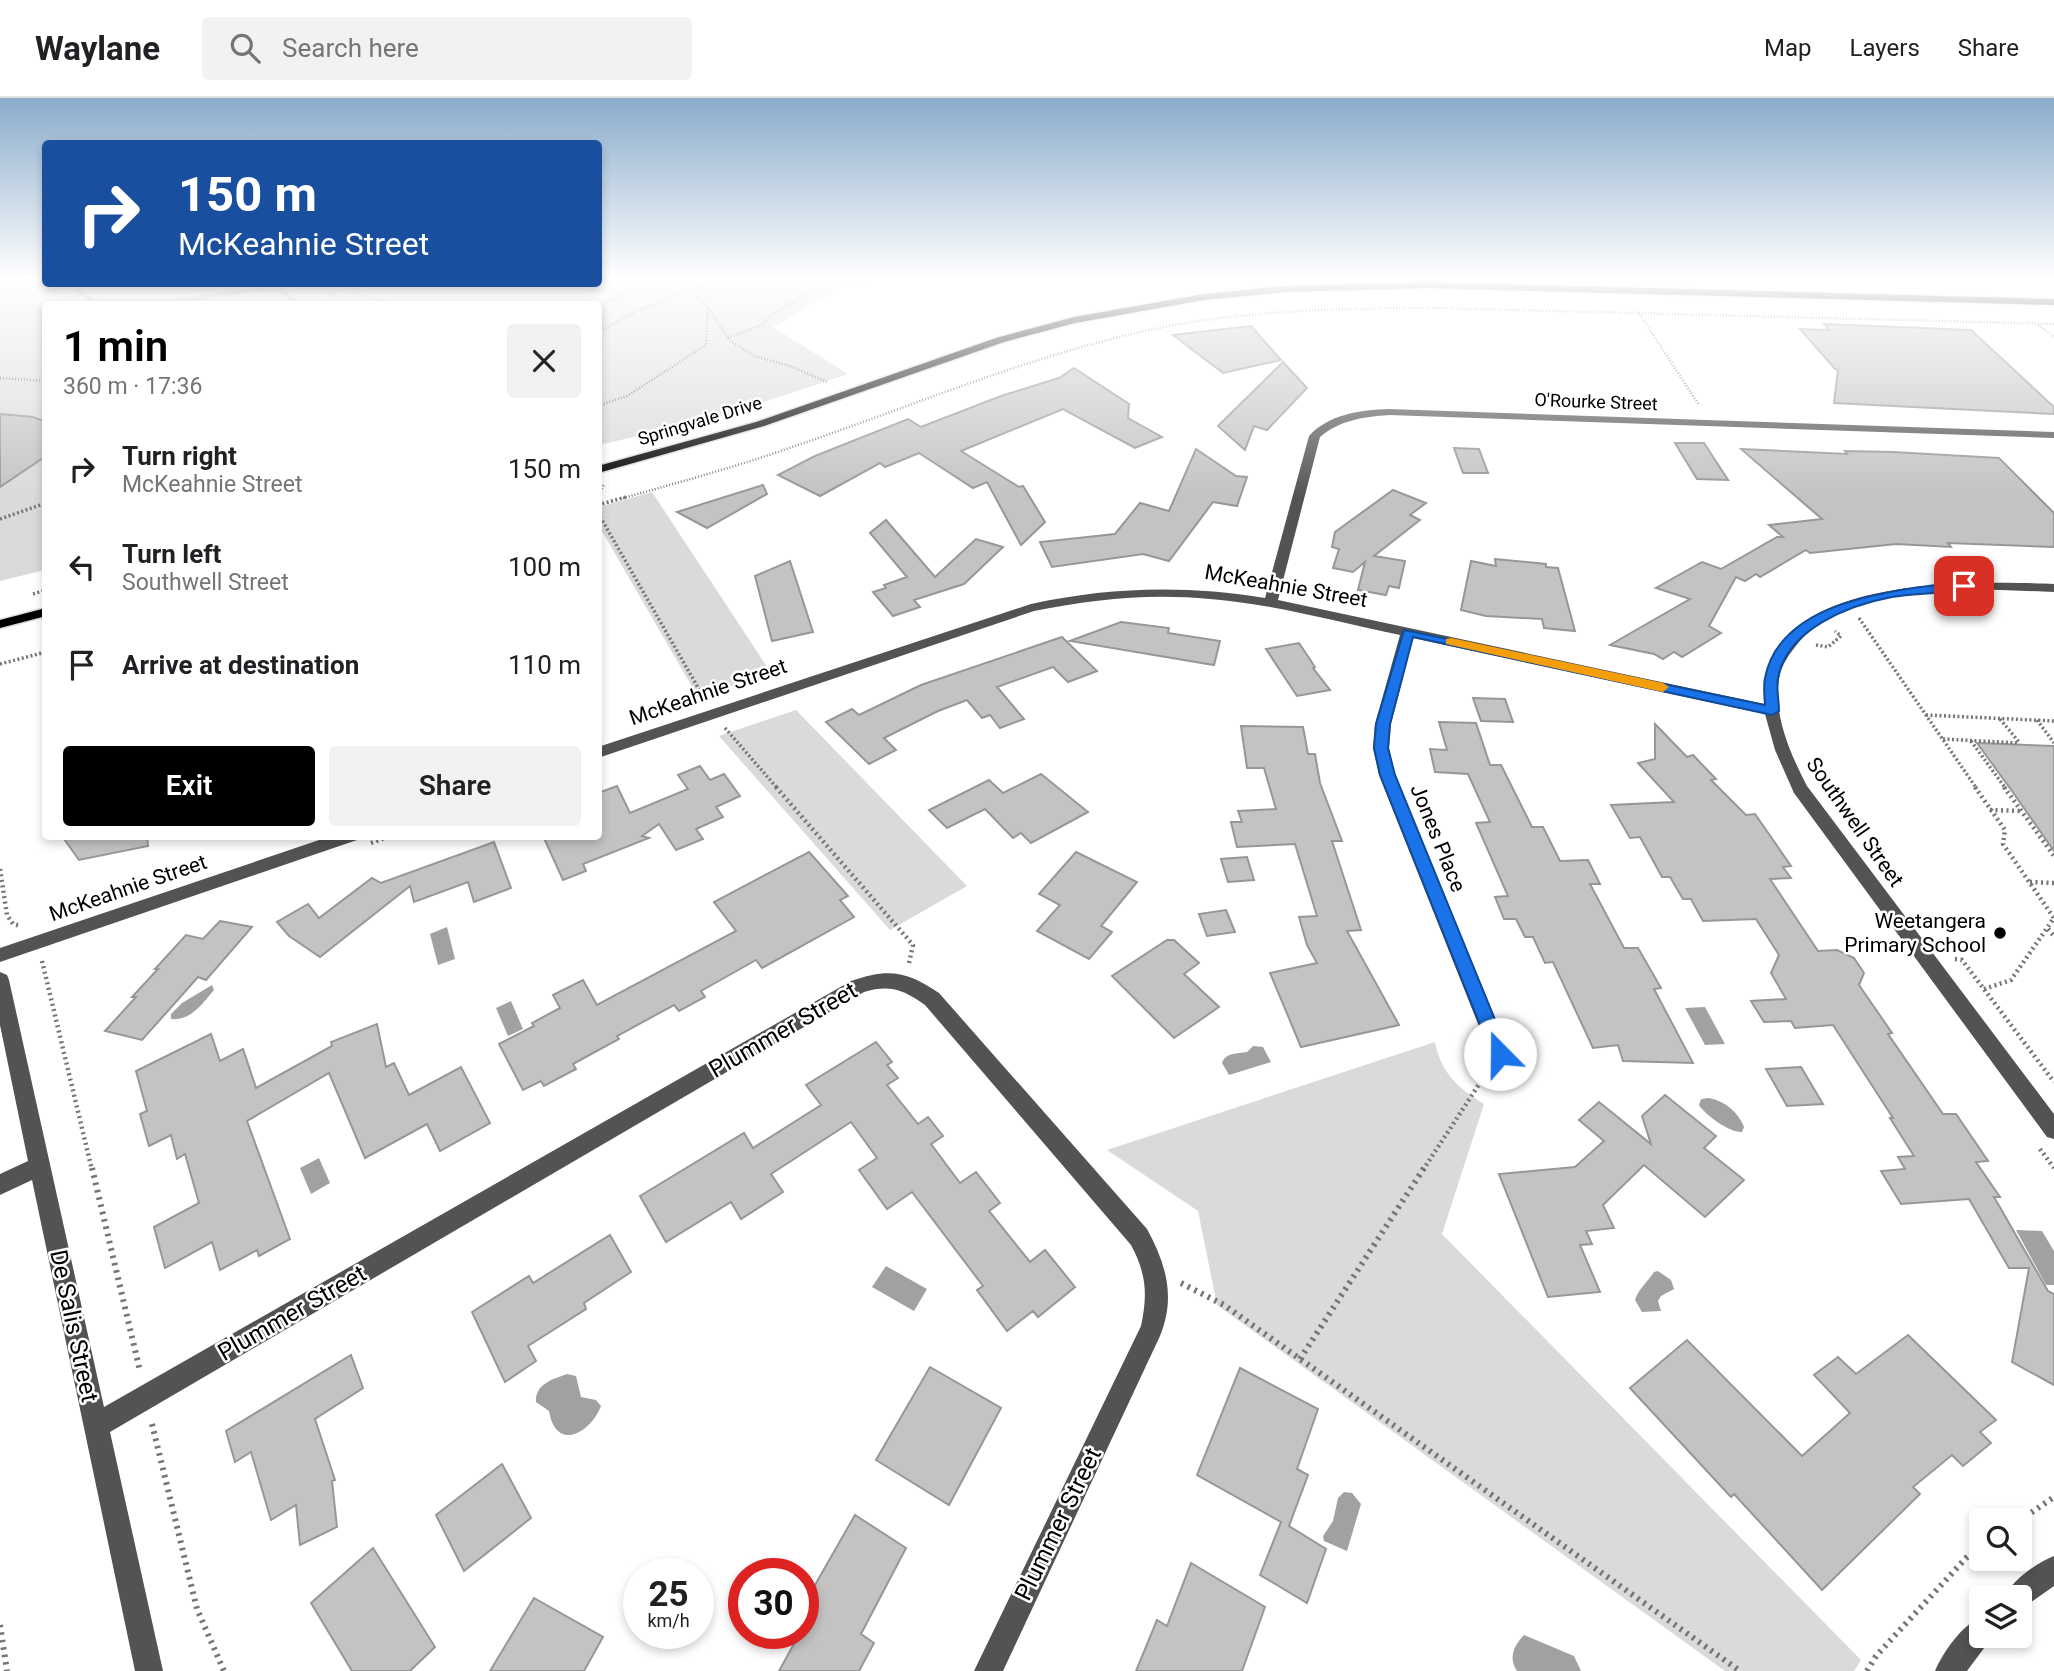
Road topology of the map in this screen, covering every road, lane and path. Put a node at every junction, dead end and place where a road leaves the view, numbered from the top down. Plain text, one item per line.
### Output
1 (698, 350) edge
2 (746, 350) edge
3 (971, 350) edge
4 (1066, 350) edge
5 (1663, 350) edge
6 (0, 378) edge
7 (42, 381) edge
8 (830, 383) dead end
9 (602, 405) edge
10 (1711, 423) junction
11 (2054, 435) edge
12 (602, 469) edge
13 (42, 504) edge
14 (602, 504) edge
15 (0, 519) edge
16 (602, 520) edge
17 (2054, 588) edge
18 (1270, 603) junction
19 (1869, 610) dead end
20 (42, 613) edge
21 (0, 624) edge
22 (1834, 626) dead end
23 (1408, 632) junction
24 (1810, 648) dead end
25 (42, 653) edge
26 (0, 664) edge
27 (1772, 711) junction
28 (714, 715) junction
29 (1926, 715) junction
30 (2000, 718) junction
31 (2036, 720) junction
32 (2054, 721) edge
33 (1942, 739) junction
34 (1971, 741) junction
35 (2054, 743) edge
36 (602, 752) edge
37 (1990, 810) junction
38 (2022, 811) junction
39 (339, 840) edge
40 (2054, 856) edge
41 (0, 869) edge
42 (2029, 882) junction
43 (2054, 883) edge
44 (2054, 918) edge
45 (2048, 929) junction
46 (2054, 936) edge
47 (37, 942) junction
48 (913, 945) dead end
49 (0, 955) edge
50 (1948, 958) dead end
51 (0, 981) edge
52 (1983, 989) junction
53 (1500, 1054) joint
54 (2054, 1082) edge
55 (2054, 1130) edge
56 (40, 1166) junction
57 (0, 1185) edge
58 (1159, 1280) junction
59 (1300, 1359) junction
60 (146, 1397) junction
61 (96, 1426) junction
62 (2054, 1497) edge
63 (2032, 1512) edge
64 (1969, 1556) edge
65 (2054, 1569) edge
66 (2032, 1586) edge
67 (0, 1625) edge
68 (1969, 1646) edge
69 (7, 1671) edge
70 (149, 1671) edge
71 (224, 1671) edge
72 (988, 1671) edge
73 (1740, 1671) edge
74 (1867, 1671) edge
75 (1949, 1671) edge

1 - 9 path
2 - 8 path
3 - 12 main road, Springvale Drive
4 - 14 path
5 - 10 path
6 - 7 path
10 - 11 street, O'Rourke Street
10 - 18 street, O'Rourke Street
13 - 15 path
16 - 28 path
17 - 27 street, Southwell Street
18 - 23 street, McKeahnie Street
18 - 28 street, McKeahnie Street
19 - 29 path
20 - 21 main road
22 - 24 path
23 - 27 street, McKeahnie Street
23 - 53 street, Jones Place
25 - 26 path
27 - 55 street, Southwell Street
28 - 36 street, McKeahnie Street
28 - 48 path
29 - 30 path
29 - 33 path
30 - 31 path
30 - 34 path
31 - 32 path
31 - 35 path
33 - 34 path
33 - 37 path
34 - 38 path
37 - 38 path
37 - 42 path
38 - 40 path
39 - 47 street, McKeahnie Street
41 - 47 path
42 - 43 path
42 - 44 path
44 - 45 path
45 - 46 path
45 - 52 path
47 - 49 street, McKeahnie Street
47 - 60 path
50 - 52 path
51 - 56 street, De Salis Street
52 - 54 path
53 - 59 path
56 - 57 street
56 - 61 street, De Salis Street
58 - 59 path
58 - 60 street, Plummer Street
58 - 72 street, Plummer Street
59 - 73 path
60 - 61 street, Plummer Street
60 - 71 path
61 - 70 street, De Salis Street
62 - 63 path
64 - 74 path
65 - 66 street
67 - 69 path
68 - 75 street

